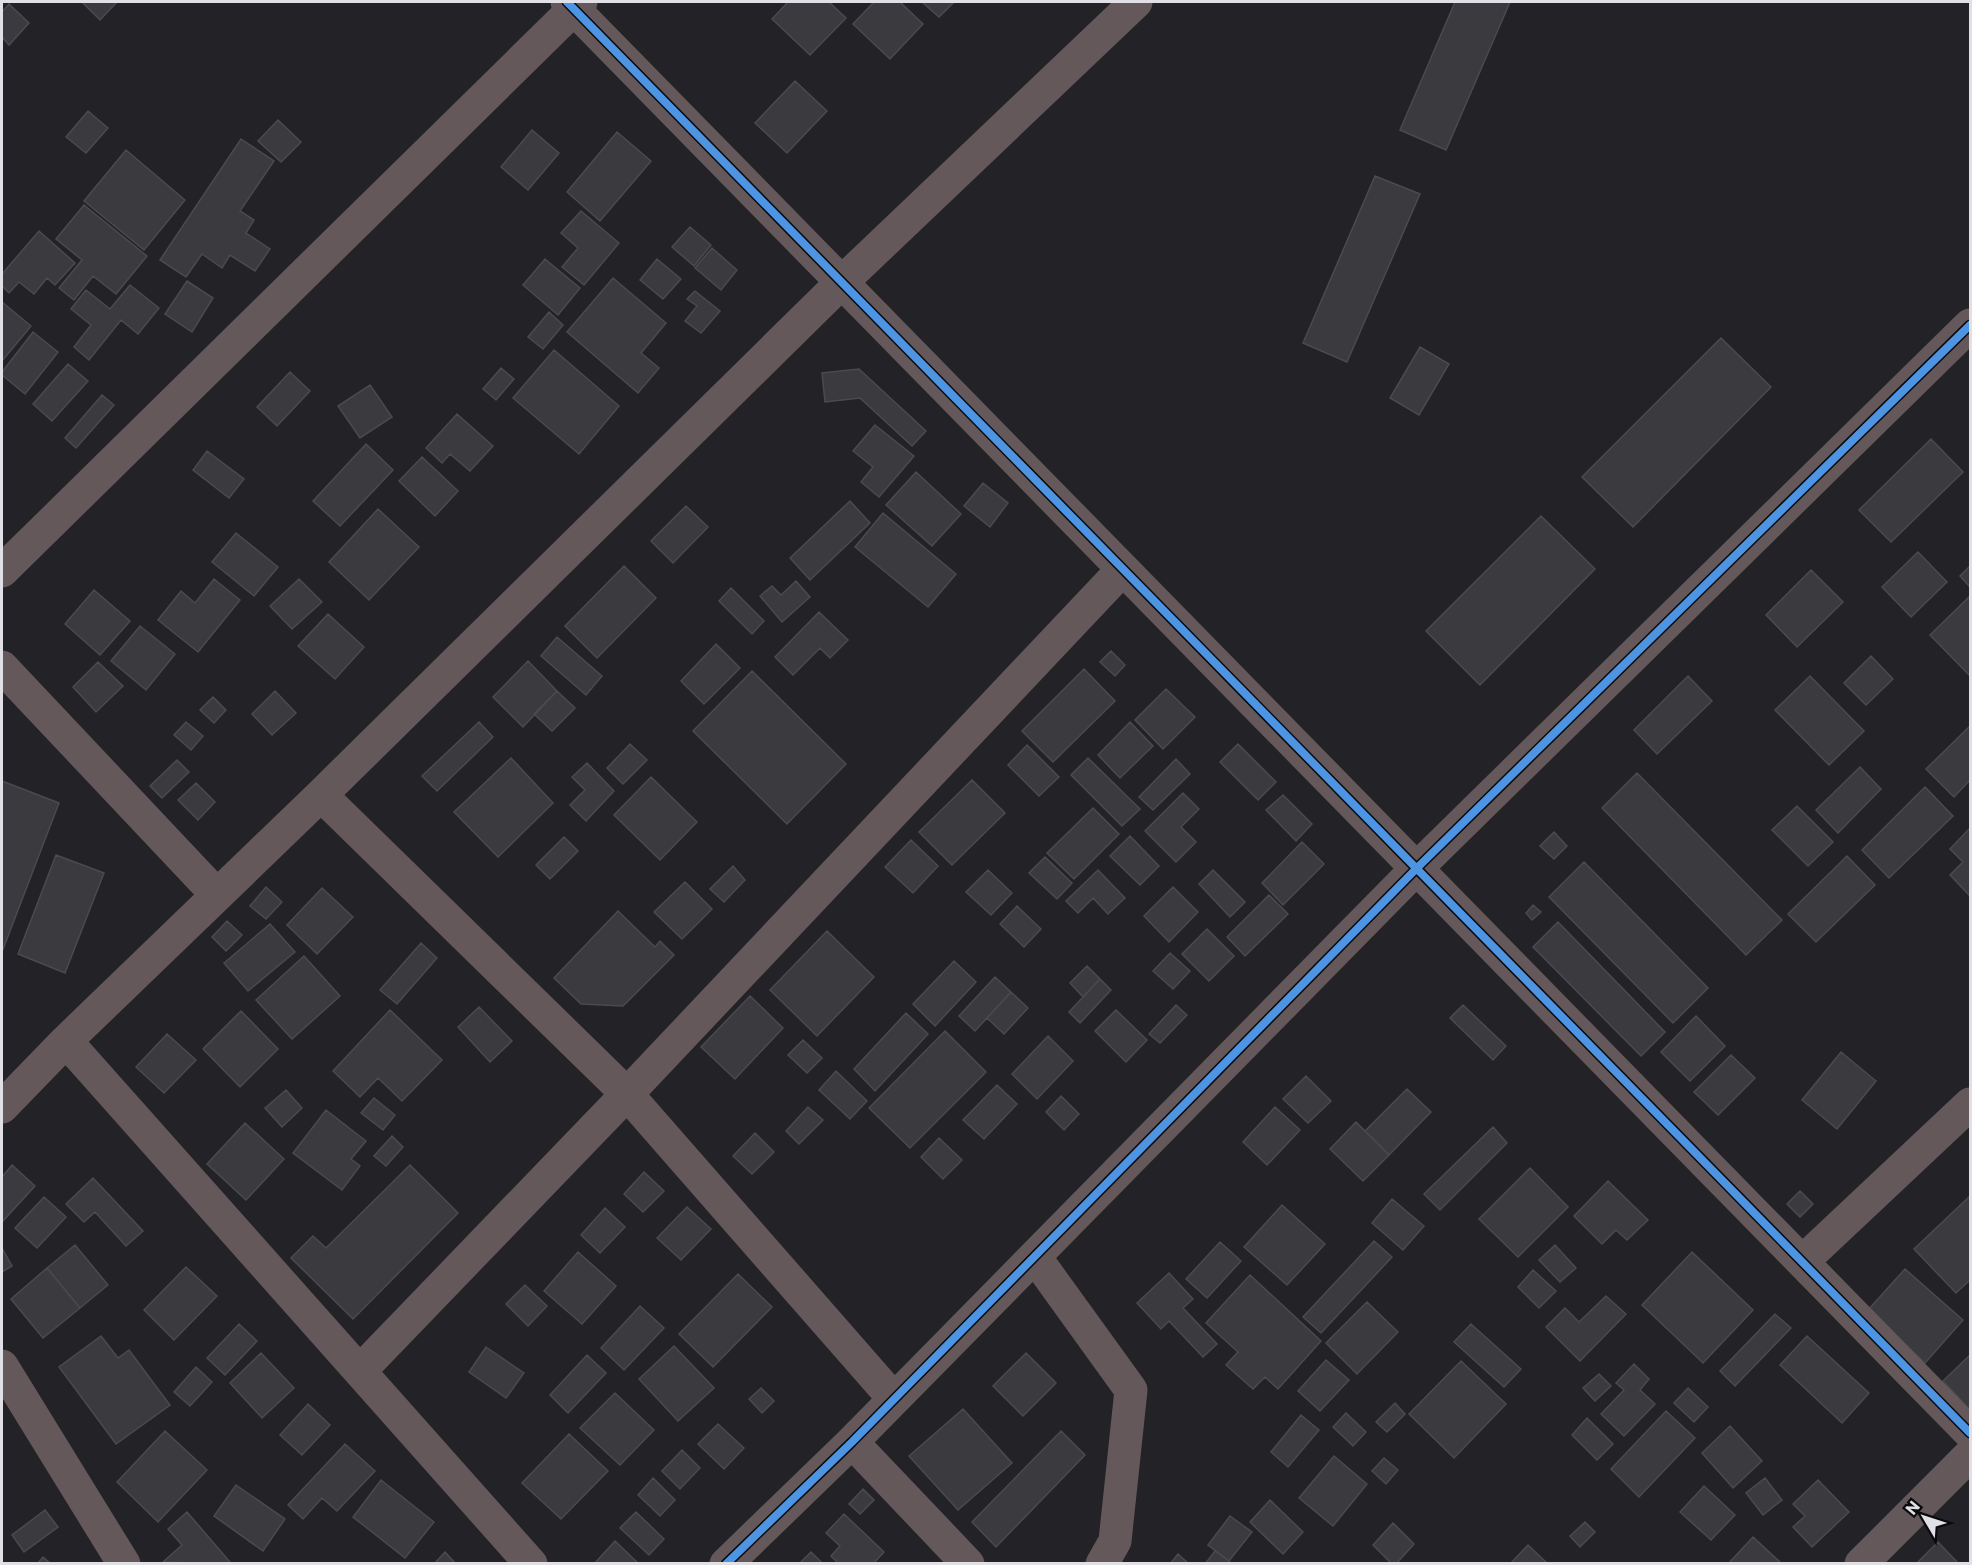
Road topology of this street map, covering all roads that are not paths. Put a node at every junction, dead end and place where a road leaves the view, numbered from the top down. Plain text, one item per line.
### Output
1 (1136, 2) edge
2 (574, 4) edge
3 (842, 282) junction
4 (1966, 339) edge
5 (1123, 569) junction
6 (2, 571) edge
7 (2, 667) edge
8 (321, 795) junction
9 (1417, 868) junction
10 (217, 895) junction
11 (66, 1041) junction
12 (627, 1094) junction
13 (1971, 1104) edge
14 (2, 1107) edge
15 (1035, 1257) junction
16 (1803, 1261) junction
17 (2, 1366) edge
18 (360, 1371) junction
19 (894, 1399) junction
20 (1971, 1433) edge
21 (852, 1442) junction
22 (1971, 1455) edge
23 (124, 1563) edge
24 (531, 1563) edge
25 (726, 1563) edge
26 (968, 1563) edge
27 (1102, 1563) edge
28 (1861, 1563) edge

1 - 3 street
2 - 3 street
2 - 6 street
3 - 5 street
3 - 8 street
4 - 9 street
5 - 9 street
5 - 12 street
7 - 10 street
8 - 10 street
8 - 12 street
9 - 15 street
9 - 16 street
10 - 11 street
11 - 14 street
11 - 18 street
12 - 18 street
12 - 19 street
13 - 16 street
15 - 19 street
15 - 27 street
16 - 20 street
17 - 23 street
18 - 24 street
19 - 21 street
21 - 25 street
21 - 26 street
22 - 28 street

